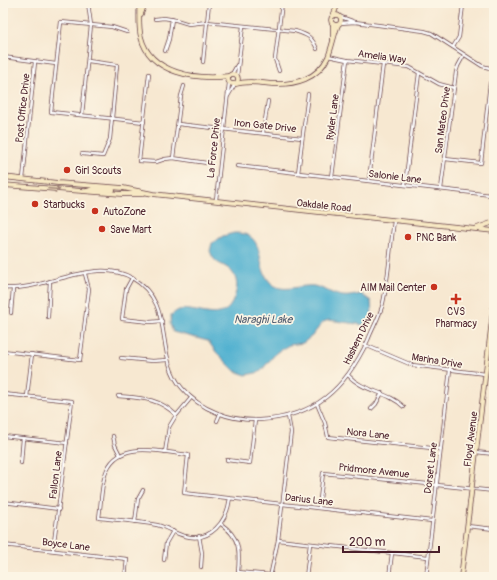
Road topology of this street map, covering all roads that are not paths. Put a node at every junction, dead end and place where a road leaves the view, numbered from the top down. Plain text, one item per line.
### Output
1 (88, 3) edge
2 (139, 3) edge
3 (145, 3) edge
4 (209, 3) edge
5 (282, 3) edge
6 (338, 3) edge
7 (458, 3) edge
8 (140, 16) junction
9 (333, 16) junction
10 (340, 17) junction
11 (155, 19) dead end
12 (172, 19) junction
13 (207, 22) junction
14 (356, 22) junction
15 (333, 24) junction
16 (339, 24) junction
17 (91, 25) junction
18 (243, 26) junction
19 (279, 29) junction
20 (127, 32) dead end
21 (333, 41) junction
22 (453, 47) junction
23 (317, 49) dead end
24 (165, 51) dead end
25 (464, 55) junction
26 (328, 56) junction
27 (3, 57) edge
28 (494, 58) edge
29 (347, 60) junction
30 (88, 61) junction
31 (35, 62) junction
32 (203, 62) dead end
33 (238, 63) junction
34 (56, 64) junction
35 (383, 64) junction
36 (493, 69) edge
37 (279, 71) dead end
38 (419, 73) junction
39 (150, 74) dead end
40 (230, 75) junction
41 (237, 76) junction
42 (216, 78) junction
43 (228, 82) junction
44 (250, 82) junction
45 (490, 82) dead end
46 (235, 84) junction
47 (184, 86) dead end
48 (454, 88) junction
49 (308, 94) dead end
50 (227, 98) junction
51 (268, 101) dead end
52 (82, 115) junction
53 (112, 118) junction
54 (144, 122) junction
55 (178, 124) junction
56 (224, 129) junction
57 (263, 133) junction
58 (302, 138) junction
59 (82, 154) dead end
60 (173, 158) junction
61 (445, 159) junction
62 (207, 163) dead end
63 (237, 166) dead end
64 (298, 173) junction
65 (3, 177) edge
66 (332, 177) junction
67 (23, 179) junction
68 (369, 180) junction
69 (3, 185) edge
70 (405, 185) junction
71 (123, 188) junction
72 (441, 189) junction
73 (87, 191) junction
74 (153, 194) junction
75 (491, 195) dead end
76 (216, 201) junction
77 (394, 221) junction
78 (494, 222) edge
79 (476, 228) junction
80 (494, 231) edge
81 (85, 274) junction
82 (132, 278) junction
83 (50, 281) junction
84 (3, 288) edge
85 (13, 289) junction
86 (494, 303) edge
87 (11, 313) dead end
88 (48, 317) dead end
89 (162, 321) junction
90 (365, 345) junction
91 (3, 351) edge
92 (32, 354) junction
93 (121, 358) dead end
94 (168, 360) junction
95 (451, 361) dead end
96 (450, 370) junction
97 (485, 374) junction
98 (348, 375) junction
99 (382, 393) junction
100 (3, 394) edge
101 (118, 396) dead end
102 (27, 397) junction
103 (190, 398) junction
104 (317, 404) junction
105 (404, 408) dead end
106 (371, 409) dead end
107 (220, 414) junction
108 (176, 415) junction
109 (288, 416) junction
110 (255, 420) junction
111 (217, 421) dead end
112 (3, 436) edge
113 (113, 436) dead end
114 (24, 438) junction
115 (67, 443) junction
116 (441, 449) junction
117 (165, 452) junction
118 (476, 452) junction
119 (494, 454) edge
120 (120, 455) junction
121 (227, 460) dead end
122 (21, 463) dead end
123 (436, 485) junction
124 (472, 489) junction
125 (143, 490) dead end
126 (494, 491) edge
127 (230, 498) junction
128 (3, 502) edge
129 (282, 504) junction
130 (58, 508) junction
131 (319, 508) junction
132 (432, 521) junction
133 (135, 522) junction
134 (221, 524) junction
135 (467, 526) junction
136 (494, 529) edge
137 (173, 530) junction
138 (199, 536) junction
139 (278, 540) junction
140 (310, 544) junction
141 (3, 545) edge
142 (53, 550) junction
143 (392, 553) junction
144 (428, 557) junction
145 (164, 560) dead end
146 (201, 567) dead end
147 (270, 576) edge
148 (125, 577) edge
149 (306, 577) edge
150 (389, 577) edge
151 (426, 577) edge
152 (461, 577) edge

1 - 17 street
2 - 3 street
2 - 8 street
3 - 8 street
4 - 13 street
5 - 19 street
6 - 9 street
6 - 10 street
7 - 22 street
8 - 42 street
9 - 10 street
9 - 15 street
10 - 14 street
10 - 16 street
11 - 12 street
12 - 13 street
12 - 24 street
13 - 18 street
13 - 32 street
14 - 16 street
14 - 22 street
15 - 16 street
15 - 21 street
16 - 21 street
17 - 20 street
17 - 30 street
17 - 34 street
18 - 19 street
18 - 33 street, La Force Drive
19 - 23 street
19 - 37 street
21 - 26 street
22 - 25 street
25 - 36 street
25 - 48 street, San Mateo Drive
26 - 29 street, Amelia Way
26 - 44 street
27 - 31 street
28 - 36 street
29 - 35 street, Amelia Way
29 - 66 street, Ryder Lane
30 - 52 street
30 - 53 street
31 - 34 street
31 - 67 street, Post Office Drive
33 - 40 street, La Force Drive
33 - 41 street, La Force Drive
34 - 52 street
35 - 38 street, Amelia Way
35 - 68 street
38 - 48 street, Amelia Way
38 - 70 street
39 - 54 street
40 - 41 street
40 - 42 street
40 - 43 street, La Force Drive
41 - 44 street
41 - 46 street, La Force Drive
42 - 43 street
43 - 46 street
43 - 50 street, La Force Drive
44 - 46 street
45 - 61 street
46 - 50 street, La Force Drive
47 - 55 street
48 - 61 street, San Mateo Drive
49 - 58 street
50 - 56 street, La Force Drive
51 - 57 street
52 - 53 street
53 - 54 street
53 - 59 street
54 - 60 street
55 - 56 street, Iron Gate Drive
55 - 60 street
56 - 57 street, Iron Gate Drive
56 - 76 street, La Force Drive
57 - 58 street, Iron Gate Drive
58 - 64 street
60 - 62 street
61 - 72 street, San Mateo Drive
63 - 64 street, Salonie Lane
64 - 66 street, Salonie Lane
65 - 67 street, Oakdale Road
66 - 68 street, Salonie Lane
67 - 71 street, Oakdale Road
68 - 70 street, Salonie Lane
69 -> 73 street, Oakdale Road
70 - 72 street, Salonie Lane
71 - 73 street
71 - 74 street, Oakdale Road
72 - 75 street, Salonie Lane
73 - 74 street, Oakdale Road
74 - 76 street, Oakdale Road
76 - 77 street, Oakdale Road
77 - 79 street, Oakdale Road
77 - 90 street, Hashem Drive
78 - 79 street
79 - 80 street, Oakdale Road
81 - 82 street, Hashem Drive
81 - 83 street, Hashem Drive
81 - 92 street
82 - 89 street, Hashem Drive
82 - 89 street
83 - 85 street, Hashem Drive
83 - 88 street
84 - 85 street, Hashem Drive
85 - 87 street
86 - 97 street, Floyd Avenue
89 - 94 street, Hashem Drive
90 - 96 street, Marina Drive
90 - 98 street, Hashem Drive
91 - 92 street
92 - 102 street
93 - 94 street
94 - 103 street, Hashem Drive
95 - 96 street, Dorset Lane
96 - 97 street, Marina Drive
96 - 116 street, Dorset Lane
97 - 118 street, Floyd Avenue
98 - 99 street
98 - 104 street, Hashem Drive
99 - 105 street
99 - 106 street
100 - 102 street
101 - 108 street
102 - 115 street, Fallon Lane
103 - 107 street, Hashem Drive
103 - 108 street
104 - 109 street, Hashem Drive
104 - 116 street, Nora Lane
107 - 110 street, Hashem Drive
107 - 111 street
108 - 117 street
109 - 110 street, Hashem Drive
109 - 129 street
110 - 121 street
112 - 114 street
113 - 120 street
114 - 115 street
114 - 122 street
115 - 130 street, Fallon Lane
116 - 123 street, Dorset Lane
117 - 120 street
117 - 127 street, Darius Lane
118 - 119 street
118 - 124 street, Floyd Avenue
120 - 133 street
123 - 124 street, Pridmore Avenue
123 - 131 street, Pridmore Avenue
123 - 132 street, Dorset Lane
124 - 126 street, Pridmore Avenue
124 - 135 street, Floyd Avenue
125 - 133 street
127 - 129 street, Darius Lane
127 - 134 street
128 - 130 street
129 - 131 street, Darius Lane
129 - 139 street
130 - 142 street, Fallon Lane
131 - 132 street, Darius Lane
132 - 144 street, Dorset Lane
133 - 137 street
134 - 138 street
134 - 147 street
135 - 136 street
135 - 152 street, Floyd Avenue
137 - 138 street
137 - 145 street
138 - 146 street
139 - 140 street
139 - 147 street
140 - 143 street
140 - 149 street
141 - 142 street, Boyce Lane
142 - 148 street, Boyce Lane
143 - 144 street
143 - 150 street
144 - 151 street, Dorset Lane

